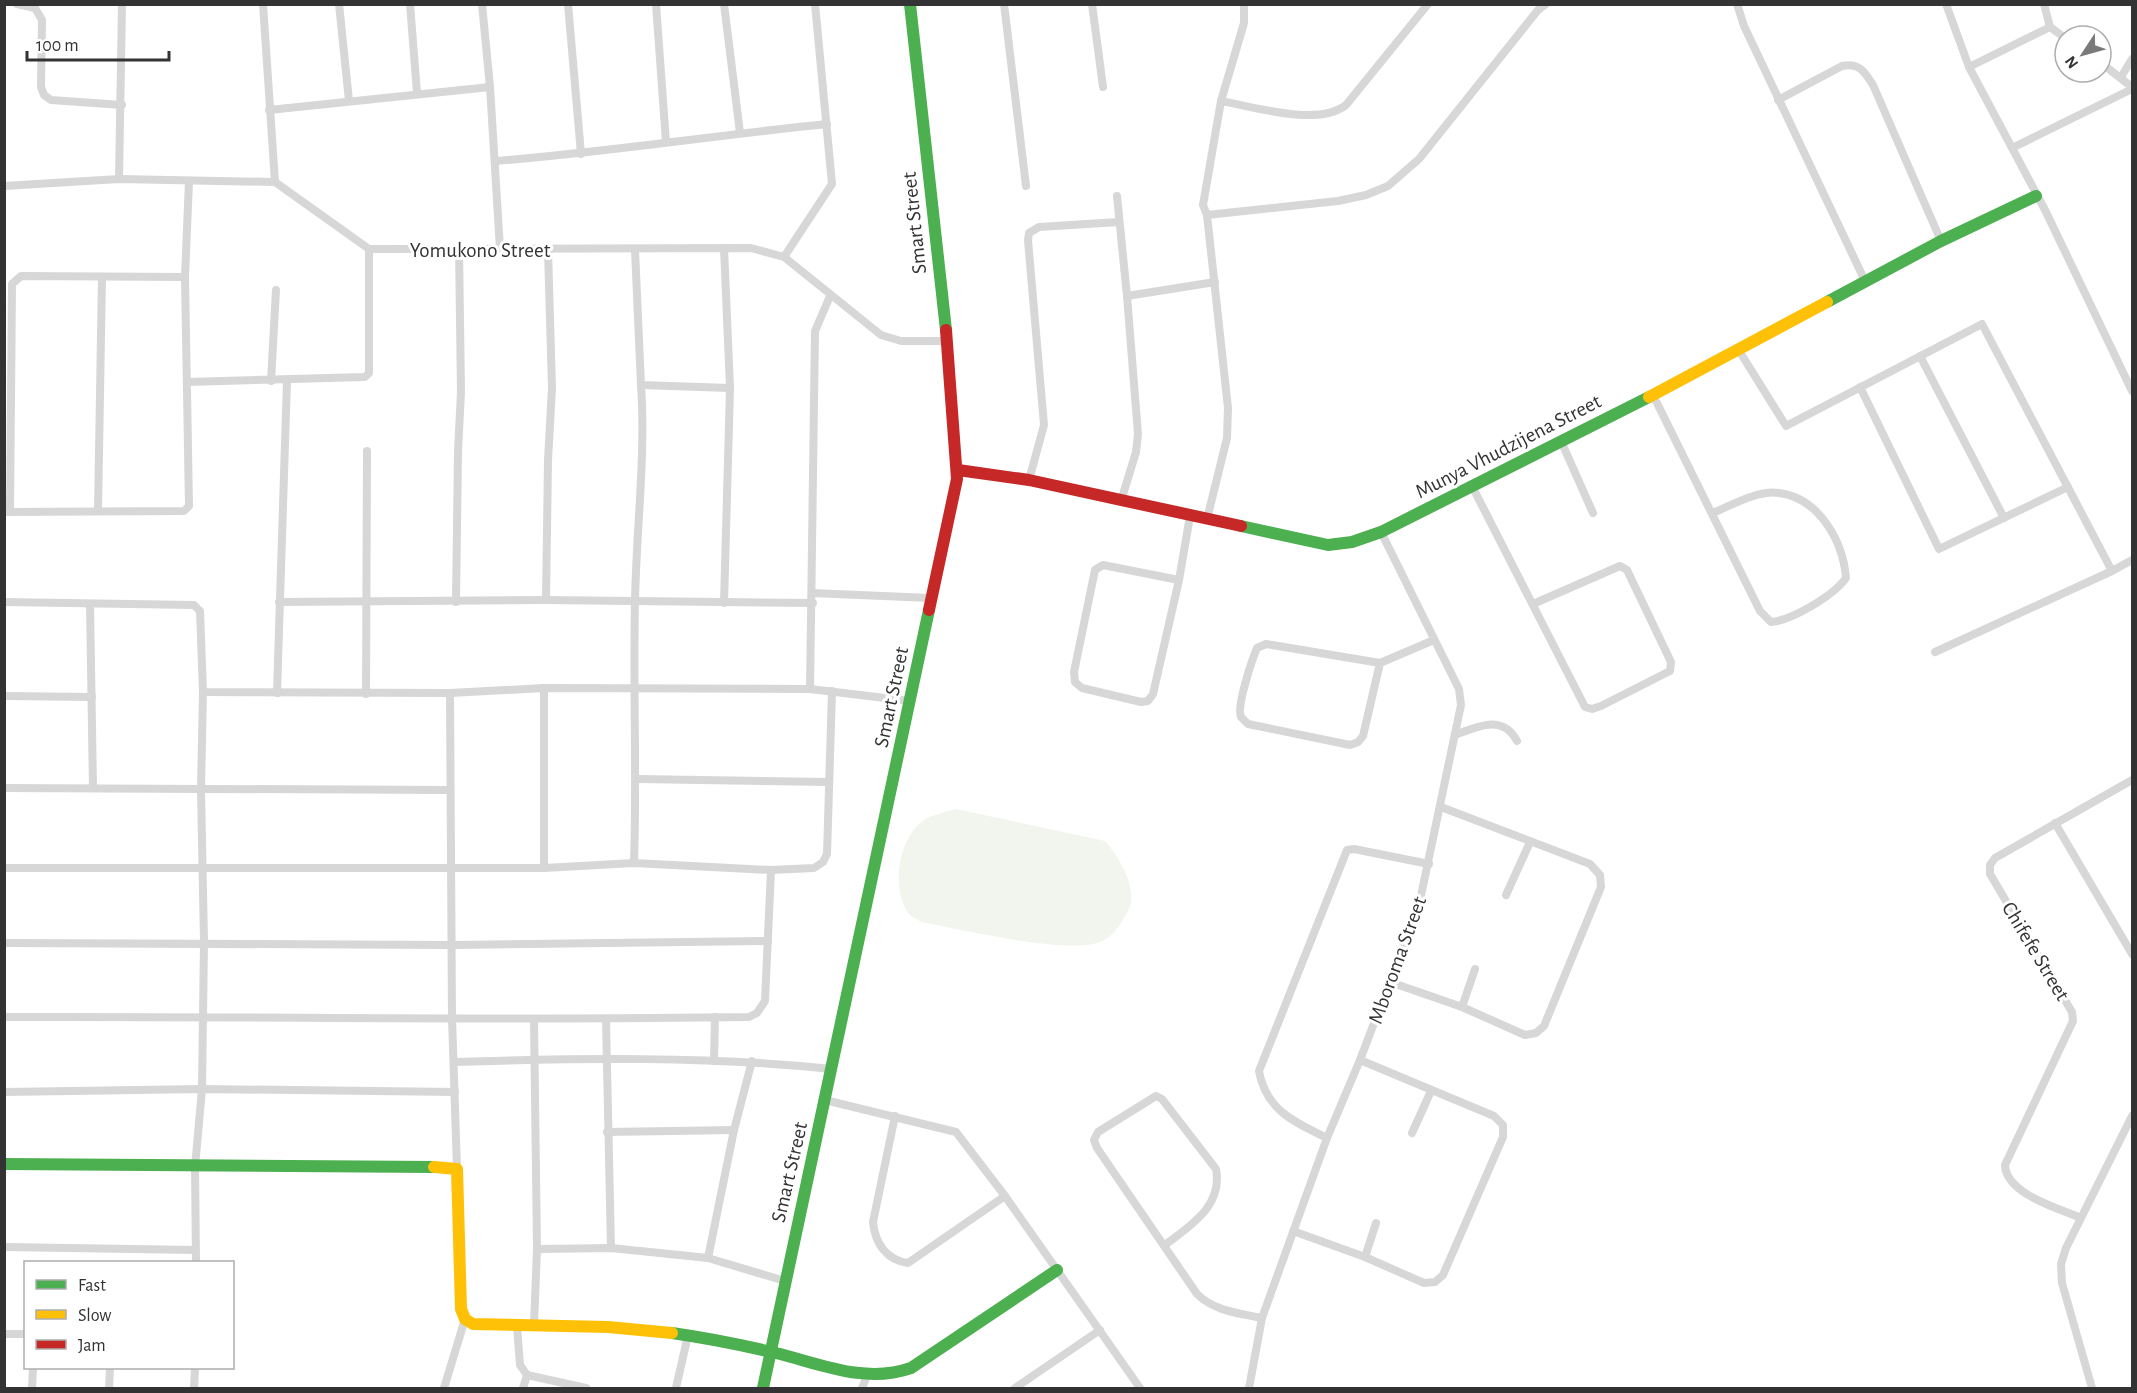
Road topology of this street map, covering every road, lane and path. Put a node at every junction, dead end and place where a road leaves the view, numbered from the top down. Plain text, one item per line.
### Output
1 (17, 4) edge
2 (122, 4) edge
3 (263, 4) edge
4 (339, 4) edge
5 (410, 4) edge
6 (482, 4) edge
7 (568, 4) edge
8 (657, 4) edge
9 (724, 4) edge
10 (815, 4) edge
11 (910, 4) edge
12 (1004, 4) edge
13 (1092, 4) edge
14 (1244, 4) edge
15 (1428, 4) edge
16 (1546, 4) edge
17 (1737, 4) edge
18 (1946, 4) edge
19 (2044, 4) edge
20 (2050, 27) junction
21 (2053, 29) edge
22 (2133, 59) edge
23 (1969, 67) junction
24 (2113, 72) edge
25 (2121, 78) junction
26 (490, 87) junction
27 (1104, 87) dead end
28 (2133, 88) edge
29 (417, 93) junction
30 (1778, 100) junction
31 (349, 101) junction
32 (1221, 101) junction
33 (122, 105) junction
34 (269, 110) junction
35 (827, 124) junction
36 (740, 133) junction
37 (666, 142) junction
38 (2012, 148) junction
39 (581, 154) junction
40 (496, 161) junction
41 (119, 179) junction
42 (189, 181) junction
43 (276, 182) junction
44 (4, 186) edge
45 (1026, 186) dead end
46 (1117, 195) dead end
47 (2036, 196) junction
48 (1207, 215) junction
49 (1119, 222) junction
50 (1941, 241) junction
51 (459, 248) junction
52 (723, 248) junction
53 (369, 249) junction
54 (500, 249) junction
55 (548, 250) junction
56 (635, 250) junction
57 (784, 257) junction
58 (102, 277) junction
59 (185, 277) junction
60 (1865, 281) junction
61 (1215, 282) junction
62 (276, 290) dead end
63 (830, 296) junction
64 (1127, 296) junction
65 (947, 341) junction
66 (1738, 349) junction
67 (1920, 356) junction
68 (271, 381) junction
69 (287, 381) junction
70 (187, 382) junction
71 (641, 385) junction
72 (1860, 387) junction
73 (730, 388) junction
74 (2133, 391) edge
75 (1653, 395) junction
76 (1561, 441) junction
77 (367, 451) dead end
78 (958, 470) junction
79 (1029, 480) junction
80 (1472, 486) junction
81 (2068, 487) junction
82 (1121, 501) junction
83 (7, 512) edge
84 (98, 512) junction
85 (1593, 513) dead end
86 (1713, 513) junction
87 (1190, 516) junction
88 (2004, 518) junction
89 (1207, 519) junction
90 (1381, 532) junction
91 (2133, 560) edge
92 (2112, 572) junction
93 (1179, 580) junction
94 (812, 593) junction
95 (930, 598) junction
96 (546, 600) junction
97 (4, 602) edge
98 (279, 602) junction
99 (367, 602) junction
100 (456, 603) junction
101 (634, 603) junction
102 (724, 603) junction
103 (813, 603) junction
104 (90, 604) junction
105 (1533, 604) junction
106 (1434, 640) junction
107 (1935, 652) dead end
108 (1380, 663) junction
109 (544, 688) junction
110 (810, 689) junction
111 (635, 690) junction
112 (832, 691) junction
113 (202, 692) junction
114 (277, 693) junction
115 (450, 693) junction
116 (366, 694) junction
117 (4, 696) edge
118 (92, 697) junction
119 (910, 701) junction
120 (1455, 735) junction
121 (1517, 741) dead end
122 (637, 779) junction
123 (830, 782) junction
124 (2132, 783) edge
125 (4, 788) edge
126 (93, 788) junction
127 (201, 789) junction
128 (449, 790) junction
129 (1441, 807) junction
130 (2055, 823) junction
131 (1530, 842) junction
132 (634, 863) junction
133 (1429, 864) junction
134 (202, 867) junction
135 (452, 867) junction
136 (4, 868) edge
137 (543, 868) junction
138 (771, 870) junction
139 (1506, 895) dead end
140 (768, 941) junction
141 (204, 942) junction
142 (4, 943) edge
143 (452, 945) junction
144 (2133, 954) edge
145 (1475, 969) dead end
146 (1390, 982) junction
147 (1462, 1007) junction
148 (202, 1016) junction
149 (4, 1017) edge
150 (715, 1017) junction
151 (452, 1018) junction
152 (606, 1019) junction
153 (534, 1020) junction
154 (536, 1060) junction
155 (1360, 1060) junction
156 (606, 1061) junction
157 (714, 1061) junction
158 (752, 1061) junction
159 (455, 1062) junction
160 (832, 1069) junction
161 (201, 1089) junction
162 (1431, 1090) junction
163 (4, 1092) edge
164 (454, 1092) junction
165 (825, 1100) junction
166 (896, 1116) junction
167 (2133, 1116) edge
168 (734, 1130) junction
169 (607, 1132) junction
170 (1412, 1133) dead end
171 (1327, 1138) junction
172 (4, 1164) edge
173 (195, 1167) junction
174 (457, 1169) junction
175 (1005, 1196) junction
176 (2081, 1218) junction
177 (1376, 1223) dead end
178 (1293, 1231) junction
179 (1165, 1245) junction
180 (4, 1247) edge
181 (610, 1248) junction
182 (537, 1249) junction
183 (196, 1250) junction
184 (1365, 1257) junction
185 (708, 1258) junction
186 (196, 1261) edge
187 (1057, 1270) junction
188 (785, 1281) junction
189 (1262, 1318) junction
190 (465, 1319) junction
191 (534, 1325) junction
192 (517, 1326) junction
193 (1100, 1330) junction
194 (4, 1334) edge
195 (24, 1334) edge
196 (688, 1335) junction
197 (772, 1352) junction
198 (33, 1369) edge
199 (110, 1369) edge
200 (195, 1369) edge
201 (527, 1375) junction
202 (867, 1376) junction
203 (32, 1389) edge
204 (109, 1389) edge
205 (194, 1389) edge
206 (444, 1389) edge
207 (524, 1389) edge
208 (586, 1389) edge
209 (676, 1389) edge
210 (763, 1389) edge
211 (862, 1389) edge
212 (1015, 1389) edge
213 (1140, 1389) edge
214 (1249, 1389) edge
215 (2092, 1389) edge

1 - 33 street
2 - 33 street
3 - 34 street
4 - 31 street
5 - 29 street
6 - 26 street
7 - 39 street
8 - 37 street
9 - 36 street
10 - 35 street
11 - 65 street, Smart Street
12 - 45 street
13 - 27 street
14 - 32 street
15 - 32 street
16 - 48 street
17 - 30 street
18 - 23 street
19 - 20 street
20 - 21 street
20 - 23 street
22 - 25 street
23 - 38 street
24 - 25 street
25 - 28 street
26 - 29 street
26 - 40 street
28 - 38 street
29 - 31 street
30 - 50 street
30 - 60 street
31 - 34 street
32 - 48 street
33 - 41 street
34 - 43 street
35 - 36 street
35 - 57 street
36 - 37 street
37 - 39 street
38 - 47 street
39 - 40 street
40 - 54 street
41 - 42 street
41 - 44 street
42 - 43 street
42 - 59 street
43 - 53 street
46 - 49 street
47 - 50 street, Munya Vhudzijena Street
47 - 74 street
48 - 61 street
49 - 64 street
49 - 79 street
50 - 60 street, Munya Vhudzijena Street
51 - 53 street, Yomukono Street
51 - 54 street, Yomukono Street
51 - 100 street
52 - 56 street, Yomukono Street
52 - 57 street, Yomukono Street
52 - 73 street
53 - 69 street
54 - 55 street, Yomukono Street
55 - 56 street, Yomukono Street
55 - 96 street
56 - 71 street
57 - 63 street, Yomukono Street
58 - 59 street
58 - 83 street
58 - 84 street
59 - 70 street
60 - 66 street, Munya Vhudzijena Street
61 - 64 street
61 - 89 street
62 - 68 street
63 - 65 street, Yomukono Street
63 - 94 street
64 - 82 street
65 - 78 street, Smart Street
66 - 72 street
66 - 75 street, Munya Vhudzijena Street
67 - 72 street
67 - 81 street
67 - 88 street
68 - 69 street
68 - 70 street
69 - 98 street
70 - 84 street
71 - 73 street
71 - 101 street
72 - 88 street
73 - 102 street
75 - 76 street, Munya Vhudzijena Street
75 - 86 street
76 - 80 street, Munya Vhudzijena Street
76 - 85 street
77 - 99 street
78 - 79 street, Munya Vhudzijena Street
78 - 95 street, Smart Street
79 - 82 street, Munya Vhudzijena Street
80 - 90 street, Munya Vhudzijena Street
80 - 105 street
81 - 88 street
81 - 92 street
82 - 87 street, Munya Vhudzijena Street
83 - 84 street
86 - 86 street
87 - 89 street, Munya Vhudzijena Street
87 - 93 street
89 - 90 street, Munya Vhudzijena Street
90 - 106 street, Mboroma Street
91 - 92 street
92 - 107 street
93 - 93 street
94 - 95 street
94 - 103 street
95 - 119 street, Smart Street
96 - 100 street
96 - 101 street
97 - 104 street
98 - 99 street
98 - 114 street
99 - 100 street
99 - 116 street
101 - 102 street
101 - 111 street
102 - 103 street
103 - 110 street
104 - 113 street
104 - 118 street
105 - 105 street
106 - 108 street
106 - 120 street, Mboroma Street
108 - 108 street
109 - 111 street
109 - 115 street
109 - 137 street
110 - 111 street
110 - 112 street
111 - 122 street
112 - 119 street
112 - 123 street
113 - 114 street
113 - 127 street
114 - 116 street
115 - 116 street
115 - 128 street
117 - 118 street
118 - 126 street
119 - 160 street, Smart Street
120 - 121 street
120 - 129 street, Mboroma Street
122 - 123 street
122 - 132 street
123 - 138 street
124 - 130 street, Chifefe Street
125 - 126 street
126 - 127 street
127 - 128 street
127 - 134 street
128 - 135 street
129 - 131 street
129 - 133 street, Mboroma Street
130 - 144 street
130 - 176 street, Chifefe Street
131 - 139 street
131 - 147 street
132 - 137 street
132 - 138 street
133 - 146 street, Mboroma Street
133 - 171 street
134 - 135 street
134 - 136 street
134 - 141 street
135 - 137 street
135 - 143 street
138 - 140 street
140 - 143 street
140 - 150 street
141 - 142 street
141 - 143 street
141 - 148 street
143 - 151 street
145 - 147 street
146 - 147 street
146 - 155 street, Mboroma Street
148 - 149 street
148 - 151 street
148 - 161 street
150 - 152 street
150 - 157 street
151 - 153 street
151 - 159 street
152 - 153 street
152 - 156 street
153 - 154 street
154 - 156 street
154 - 159 street
154 - 182 street
155 - 162 street
155 - 171 street, Mboroma Street
156 - 157 street
156 - 169 street
157 - 158 street
158 - 160 street
158 - 168 street
159 - 164 street
160 - 165 street, Smart Street
161 - 163 street
161 - 164 street
161 - 173 street
162 - 170 street
162 - 184 street
164 - 174 street
165 - 166 street
165 - 188 street, Smart Street
166 - 175 street
166 - 175 street
167 - 176 street
168 - 169 street
168 - 185 street
169 - 181 street
171 - 178 street, Mboroma Street
172 - 173 street
173 - 174 street
173 - 183 street
174 - 190 street
175 - 187 street
176 - 215 street
177 - 184 street
178 - 184 street
178 - 189 street, Mboroma Street
179 - 179 street
179 - 189 street
180 - 183 street
181 - 182 street
181 - 185 street
182 - 191 street
183 - 186 street
185 - 188 street
187 - 193 street
187 - 202 street
188 - 197 street, Smart Street
189 - 214 street, Mboroma Street
190 - 192 street
190 - 206 street
191 - 192 street
191 - 196 street
192 - 201 street
193 - 212 street
193 - 213 street
194 - 195 street
196 - 197 street
196 - 209 street
197 - 202 street
197 - 210 street, Smart Street
198 - 203 street
199 - 204 street
200 - 205 street
201 - 207 street
201 - 208 street
202 - 211 street

